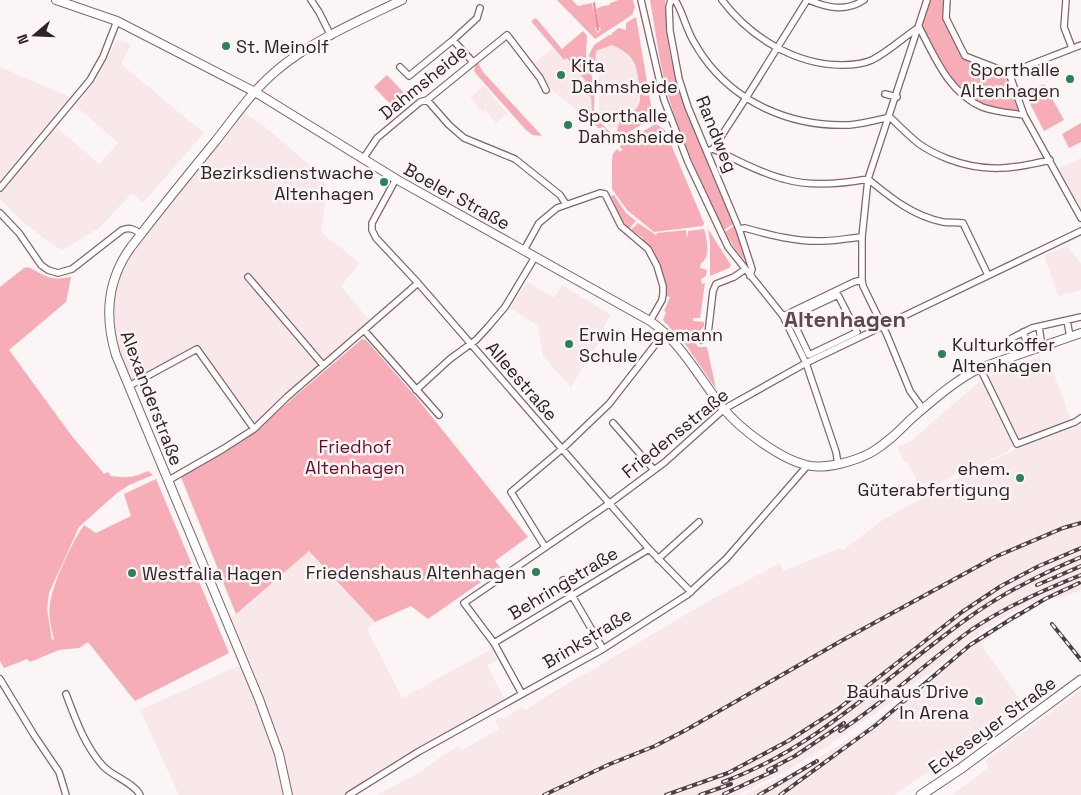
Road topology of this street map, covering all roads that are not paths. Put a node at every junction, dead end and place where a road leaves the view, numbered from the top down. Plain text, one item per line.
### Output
1 (56, 0) edge
2 (311, 0) edge
3 (402, 0) edge
4 (641, 0) edge
5 (673, 0) edge
6 (722, 0) edge
7 (808, 0) edge
8 (864, 0) edge
9 (928, 0) edge
10 (947, 0) edge
11 (1066, 0) edge
12 (480, 8) dead end
13 (117, 21) junction
14 (919, 27) junction
15 (331, 36) junction
16 (453, 40) junction
17 (1081, 45) edge
18 (777, 48) junction
19 (1072, 48) junction
20 (472, 61) junction
21 (400, 67) dead end
22 (1009, 73) junction
23 (546, 90) dead end
24 (255, 92) junction
25 (885, 94) dead end
26 (897, 97) junction
27 (746, 98) junction
28 (427, 100) junction
29 (1024, 115) junction
30 (890, 117) junction
31 (710, 150) junction
32 (363, 158) junction
33 (1050, 160) junction
34 (396, 179) junction
35 (868, 179) junction
36 (0, 188) edge
37 (566, 204) junction
38 (0, 213) edge
39 (1081, 218) edge
40 (739, 228) junction
41 (1081, 231) edge
42 (141, 234) junction
43 (862, 237) junction
44 (524, 250) junction
45 (536, 257) junction
46 (744, 270) junction
47 (988, 275) junction
48 (750, 276) junction
49 (248, 277) dead end
50 (862, 280) junction
51 (418, 283) junction
52 (783, 316) junction
53 (1081, 317) edge
54 (1067, 320) junction
55 (650, 321) junction
56 (883, 326) junction
57 (1039, 326) junction
58 (364, 330) junction
59 (665, 332) junction
60 (1023, 332) junction
61 (1081, 333) edge
62 (1070, 336) junction
63 (701, 340) dead end
64 (1041, 340) dead end
65 (470, 344) junction
66 (1030, 351) junction
67 (809, 355) joint
68 (1016, 356) junction
69 (806, 363) junction
70 (323, 365) junction
71 (980, 368) junction
72 (129, 386) junction
73 (416, 390) junction
74 (724, 409) junction
75 (923, 409) junction
76 (439, 415) dead end
77 (1081, 418) edge
78 (612, 423) dead end
79 (254, 429) junction
80 (562, 449) junction
81 (838, 464) junction
82 (808, 466) junction
83 (654, 470) junction
84 (169, 480) junction
85 (610, 503) junction
86 (699, 522) dead end
87 (546, 546) junction
88 (649, 549) junction
89 (658, 559) junction
90 (562, 580) dead end
91 (691, 592) junction
92 (572, 595) junction
93 (494, 643) junction
94 (602, 649) junction
95 (0, 679) edge
96 (1081, 680) edge
97 (66, 694) dead end
98 (522, 694) junction
99 (66, 795) edge
100 (140, 795) edge
101 (288, 795) edge
102 (349, 795) edge
103 (922, 795) edge

1 - 13 street, Boeler Straße
2 - 15 street
3 - 15 street, Alexanderstraße
4 - 46 street
5 - 27 street
5 - 31 street, Randweg
6 - 18 street
7 - 8 street
7 - 18 street
9 - 14 street
10 - 22 street
11 - 19 street
12 - 16 street
13 - 24 street, Boeler Straße
13 - 36 street
14 - 18 street
14 - 26 street
14 - 29 street
15 - 24 street, Alexanderstraße
16 - 20 street
16 - 21 street
17 - 19 street
18 - 27 street
19 - 22 street
20 - 23 street, Dahmsheide
20 - 28 street, Dahmsheide
22 - 29 street
24 - 32 street, Boeler Straße
24 - 42 street, Alexanderstraße
25 - 26 street
26 - 30 street
27 - 30 street
27 - 31 street
28 - 32 street, Dahmsheide
28 - 37 street
29 - 33 street
30 - 33 street
30 - 35 street
31 - 35 street
31 - 40 street, Randweg
32 - 34 street, Boeler Straße
33 - 39 street
34 - 44 street, Boeler Straße
34 - 51 street, Alleestraße
35 - 43 street
35 - 47 street
37 - 44 street
37 - 55 street
38 - 42 street
40 - 43 street
40 - 48 street, Randweg
41 - 47 street, Friedensstraße
42 - 72 street, Alexanderstraße
43 - 50 street
44 - 45 street, Boeler Straße
45 - 55 street, Boeler Straße
45 - 65 street
46 - 48 street
46 - 63 street
47 - 56 street, Friedensstraße
48 - 52 street
49 - 70 street
50 - 52 street
50 - 56 street
51 - 58 street
51 - 65 street, Alleestraße
52 - 69 street
53 - 54 street
54 - 57 street
54 - 62 street
55 - 59 street, Boeler Straße
56 - 69 street, Friedensstraße
56 - 75 street
57 - 60 street
57 - 64 street
58 - 70 street
58 - 73 street
59 - 74 street, Boeler Straße
59 - 80 street
60 - 66 street
60 - 68 street
61 - 62 street
62 - 66 street
65 - 73 street
65 - 80 street, Alleestraße
66 - 68 street
67 - 67 street
68 - 71 street
69 - 74 street, Friedensstraße
69 - 81 street
70 - 79 street
71 - 75 street
71 - 77 street
72 - 79 street
72 - 84 street, Alexanderstraße
73 - 76 street
74 - 82 street, Boeler Straße
74 - 83 street, Friedensstraße
75 - 81 street
78 - 83 street
79 - 84 street
80 - 85 street, Alleestraße
80 - 87 street
81 - 82 street
82 - 91 street, Brinkstraße
83 - 85 street, Friedensstraße
84 - 101 street, Alexanderstraße
85 - 87 street, Friedensstraße
85 - 88 street, Alleestraße
86 - 89 street
87 - 93 street, Friedensstraße
88 - 89 street, Alleestraße
88 - 92 street, Behringstraße
89 - 91 street, Alleestraße
90 - 92 street
91 - 94 street, Brinkstraße
92 - 93 street, Behringstraße
92 - 94 street
93 - 98 street
94 - 98 street, Brinkstraße
95 - 99 street
96 - 103 main road, Eckeseyer Straße
97 - 100 street
98 - 102 street, Brinkstraße

